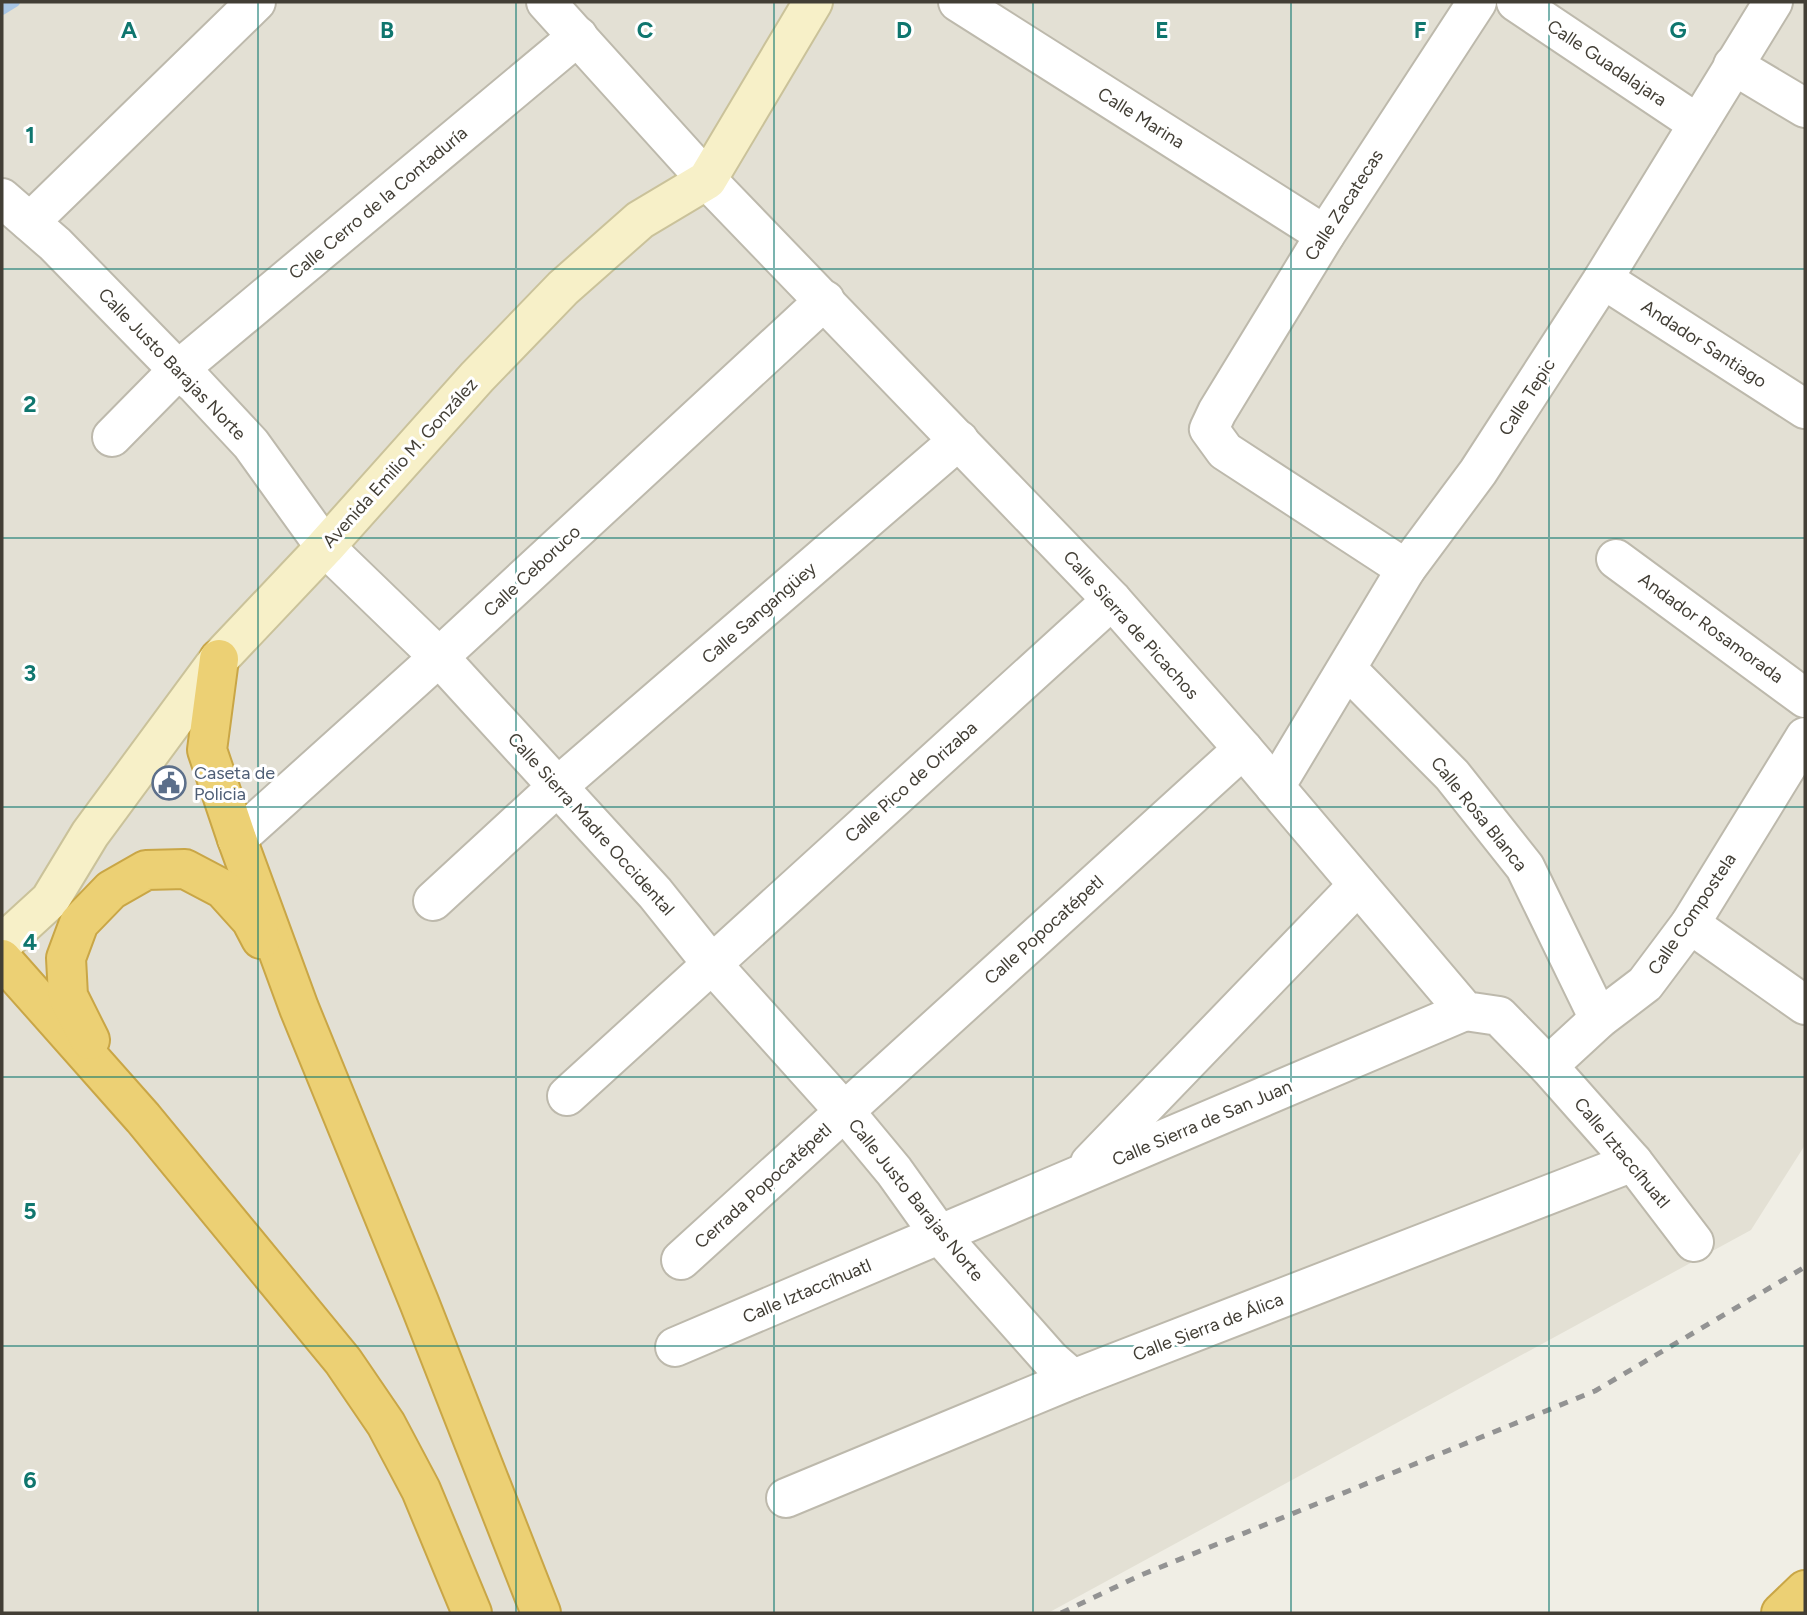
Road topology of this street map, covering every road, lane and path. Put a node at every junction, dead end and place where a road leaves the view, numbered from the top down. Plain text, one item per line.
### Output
1 (256, 2) edge
2 (546, 2) edge
3 (813, 2) edge
4 (958, 2) edge
5 (1477, 2) edge
6 (1516, 2) edge
7 (1773, 2) edge
8 (578, 36) junction
9 (1734, 65) junction
10 (1805, 108) edge
11 (1698, 124) junction
12 (707, 180) junction
13 (16, 210) edge
14 (1325, 235) junction
15 (1604, 279) junction
16 (825, 300) junction
17 (178, 370) junction
18 (1805, 409) edge
19 (112, 437) dead end
20 (959, 440) junction
21 (325, 547) junction
22 (1616, 559) dead end
23 (1406, 569) junction
24 (1112, 600) junction
25 (439, 657) junction
26 (219, 659) junction
27 (1347, 669) junction
28 (1805, 698) edge
29 (1805, 737) edge
30 (1243, 749) junction
31 (558, 786) junction
32 (1275, 787) junction
33 (237, 839) junction
34 (1358, 885) junction
35 (433, 901) dead end
36 (1690, 924) junction
37 (2, 944) edge
38 (2, 959) edge
39 (711, 963) junction
40 (1805, 1005) edge
41 (299, 1008) junction
42 (1465, 1011) junction
43 (1599, 1019) junction
44 (1548, 1066) junction
45 (567, 1096) dead end
46 (845, 1112) junction
47 (143, 1118) junction
48 (1633, 1162) junction
49 (1079, 1175) junction
50 (939, 1234) junction
51 (1695, 1242) dead end
52 (681, 1261) dead end
53 (675, 1347) dead end
54 (1073, 1379) junction
55 (786, 1497) dead end
56 (1805, 1590) edge
57 (472, 1613) edge
58 (541, 1613) edge
59 (1781, 1613) edge

1 - 13 street
2 - 8 street, Calle Sierra de Picachos
3 - 12 street, Avenida Emilio M. González
4 - 14 street, Calle Marina
5 - 14 street, Calle Zacatecas
6 - 11 street, Calle Guadalajara
7 - 9 street, Calle Tepic
8 - 12 street, Calle Sierra de Picachos
8 - 17 street, Calle Cerro de la Contaduría
9 - 10 street
9 - 11 street, Calle Tepic
11 - 15 street, Calle Tepic
12 - 16 street, Calle Sierra de Picachos
12 - 21 street, Avenida Emilio M. González
13 - 17 street, Calle Justo Barajas Norte
14 - 23 street, Calle Zacatecas
15 - 18 street, Andador Santiago
15 - 23 street, Calle Tepic
16 - 20 street, Calle Sierra de Picachos
16 - 25 street, Calle Ceboruco
17 - 19 street, Calle Cerro de la Contaduría
17 - 21 street, Calle Justo Barajas Norte
20 - 24 street, Calle Sierra de Picachos
20 - 31 street, Calle Sangangüey
21 - 25 street, Calle Sierra Madre Occidental
21 - 26 street, Avenida Emilio M. González
22 - 28 street, Andador Rosamorada
23 - 27 street, Calle Tepic
24 - 30 street, Calle Sierra de Picachos
24 - 39 street, Calle Pico de Orizaba
25 - 31 street, Calle Sierra Madre Occidental
25 - 33 street, Calle Ceboruco
26 - 33 highway
26 - 37 street, Avenida Emilio M. González
27 - 32 street, Calle Tepic
27 - 43 street, Calle Rosa Blanca
29 - 36 street, Calle Compostela
30 - 32 street, Calle Sierra de Picachos
30 - 46 street, Calle Popocatépetl
31 - 35 street, Calle Sangangüey
31 - 39 street, Calle Sierra Madre Occidental
32 - 34 street, Calle Sierra de Picachos
33 - 41 highway
34 - 42 street, Calle Sierra de Picachos
34 - 49 street
36 - 40 street
36 - 43 street, Calle Compostela
38 - 47 highway
39 - 45 street, Calle Pico de Orizaba
39 - 46 street, Calle Sierra Madre Occidental
41 - 47 highway
41 - 58 highway
42 - 44 street
42 - 49 street, Calle Sierra de San Juan
43 - 44 street, Calle Compostela
44 - 48 street, Calle Iztaccíhuatl
46 - 50 street, Calle Justo Barajas Norte
46 - 52 street, Cerrada Popocatépetl
47 - 57 highway
48 - 51 street, Calle Iztaccíhuatl
48 - 54 street, Calle Sierra de Álica
49 - 50 street, Calle Sierra de San Juan
50 - 53 street, Calle Iztaccíhuatl
50 - 54 street, Calle Justo Barajas Norte
54 - 55 street, Calle Sierra de Álica
56 - 59 highway

